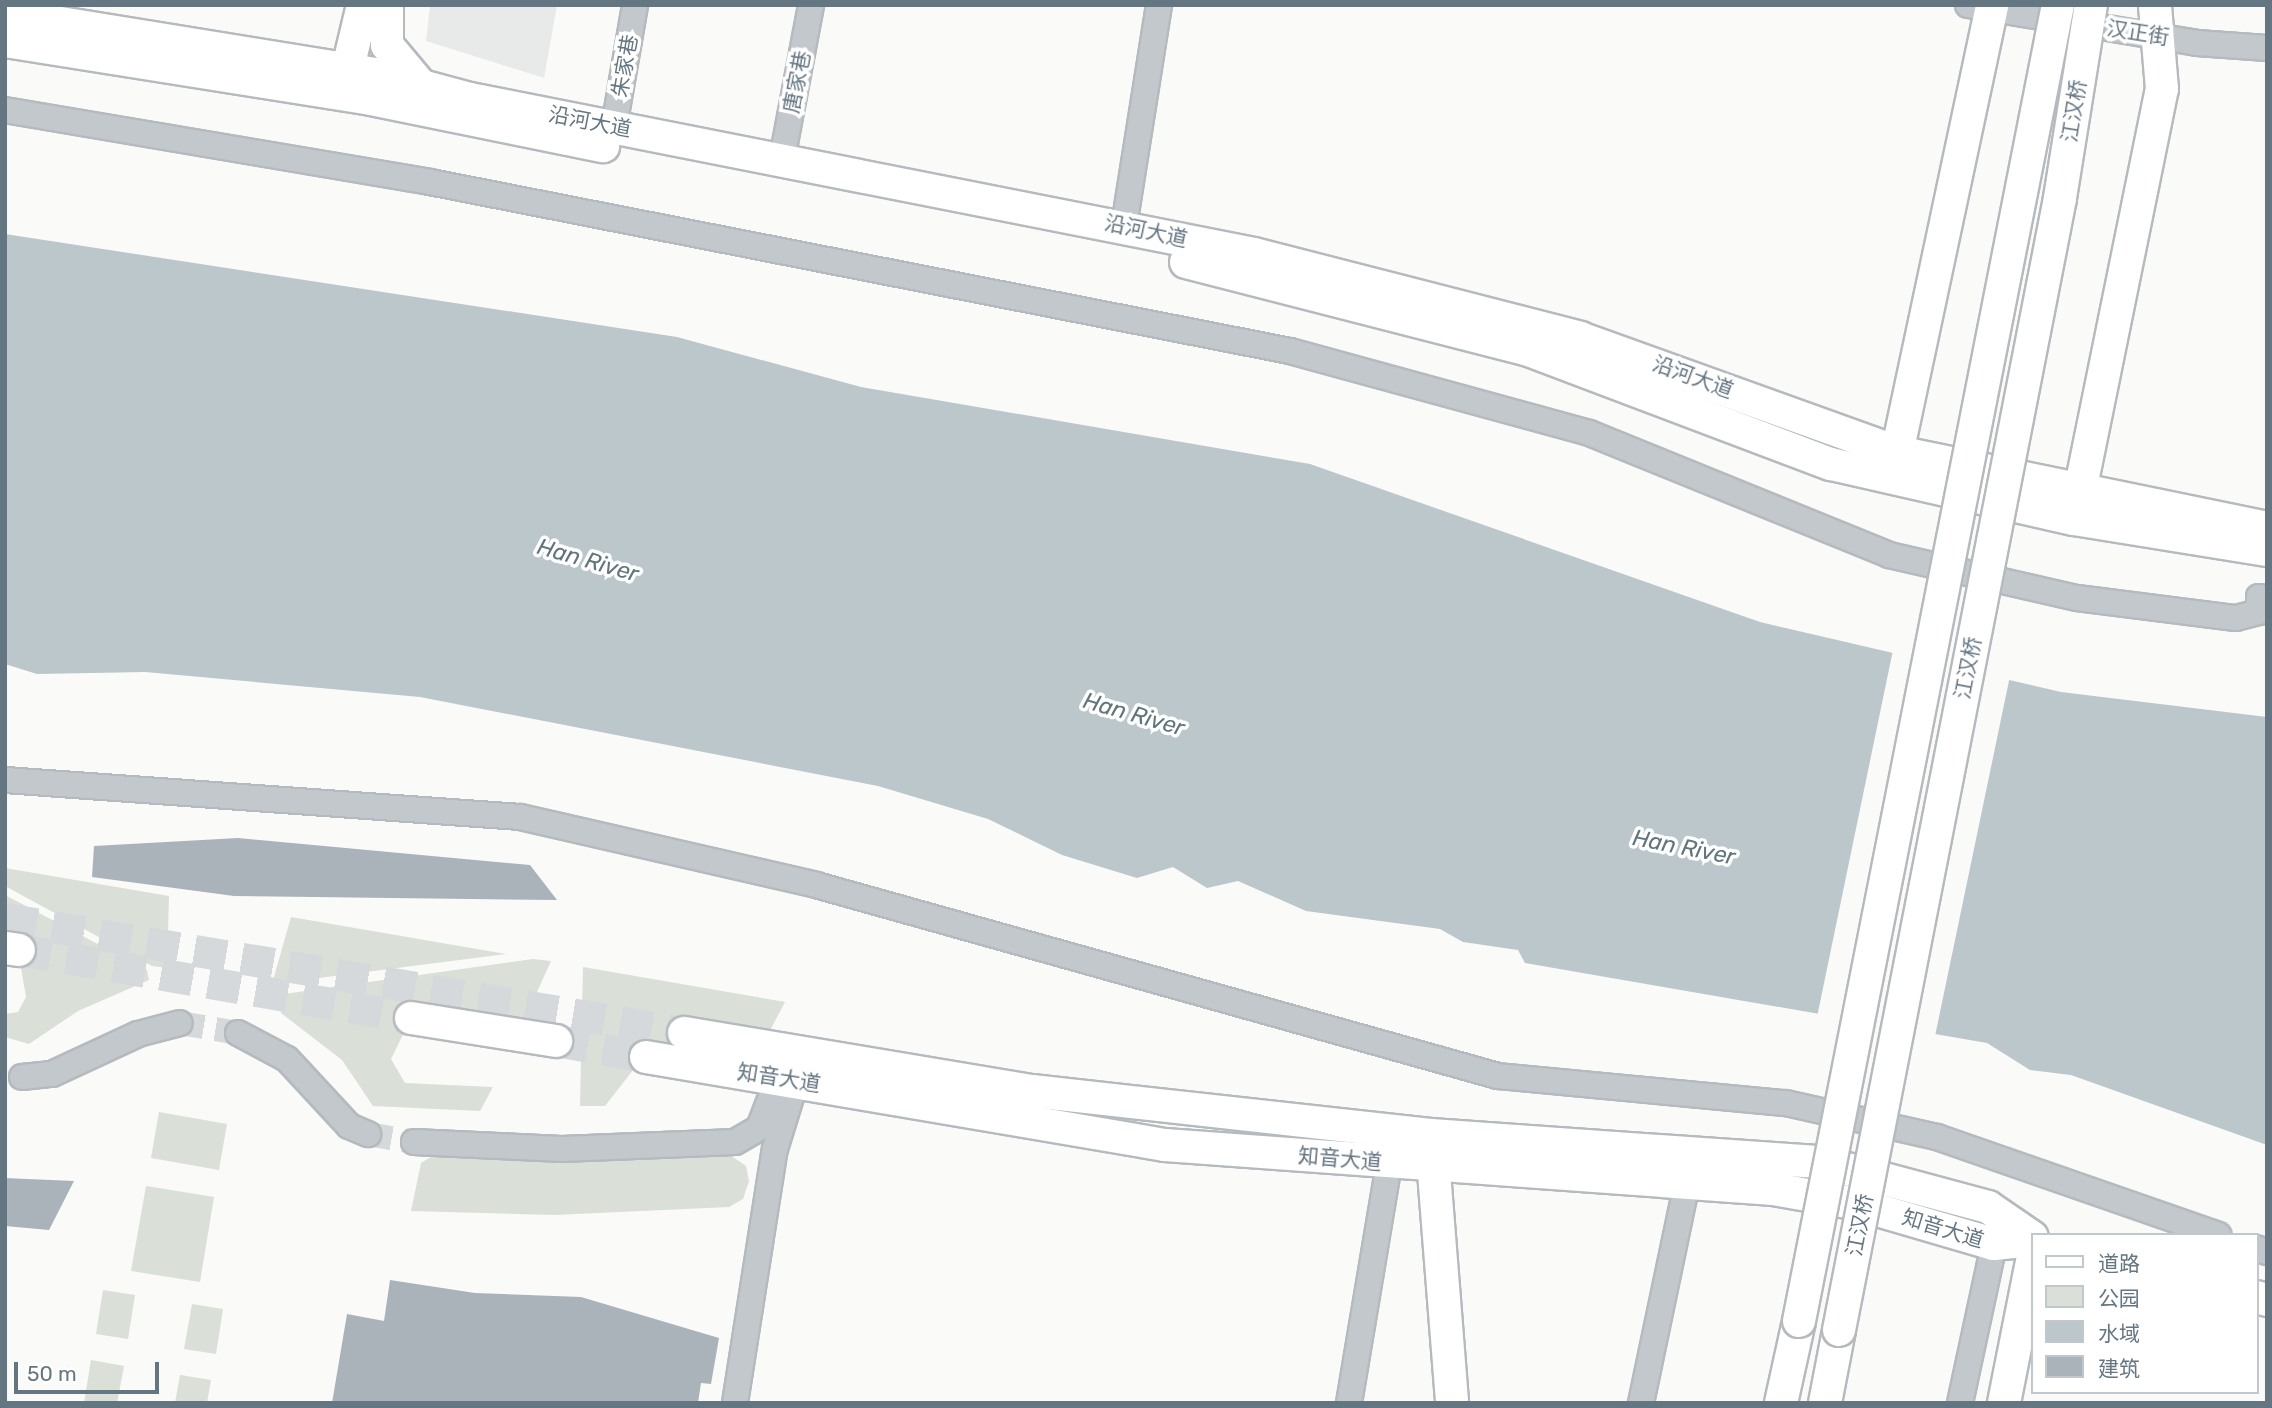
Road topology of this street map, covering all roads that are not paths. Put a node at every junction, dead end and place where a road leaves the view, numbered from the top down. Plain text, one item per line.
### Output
1 (362, 5) edge
2 (386, 5) edge
3 (635, 5) edge
4 (811, 5) edge
5 (1159, 5) edge
6 (2058, 5) edge
7 (2091, 5) edge
8 (2155, 5) edge
9 (1984, 6) edge
10 (5, 14) edge
11 (2159, 37) junction
12 (5, 41) edge
13 (2267, 48) edge
14 (301, 63) junction
15 (359, 84) junction
16 (424, 89) junction
17 (5, 110) edge
18 (614, 127) junction
19 (782, 159) junction
20 (1124, 226) junction
21 (1894, 466) junction
22 (2078, 505) junction
23 (2267, 528) edge
24 (2267, 550) edge
25 (2267, 599) edge
26 (5, 780) edge
27 (411, 1018) tunnel mouth
28 (180, 1023) tunnel mouth
29 (238, 1032) tunnel mouth
30 (684, 1034) tunnel mouth
31 (556, 1041) tunnel mouth
32 (646, 1057) tunnel mouth
33 (791, 1066) junction
34 (22, 1077) dead end
35 (1394, 1131) junction
36 (368, 1134) tunnel mouth
37 (1431, 1135) junction
38 (748, 1137) junction
39 (414, 1142) tunnel mouth
40 (1389, 1163) junction
41 (772, 1167) junction
42 (1433, 1167) junction
43 (1687, 1182) junction
44 (2212, 1233) edge
45 (2030, 1237) edge
46 (2030, 1238) edge
47 (1994, 1244) junction
48 (2030, 1271) edge
49 (734, 1403) edge
50 (1349, 1403) edge
51 (1452, 1403) edge
52 (1641, 1403) edge
53 (1781, 1403) edge
54 (1825, 1403) edge
55 (1960, 1403) edge
56 (2004, 1403) edge

1 - 14 main road
1 - 15 main road
2 - 15 main road
2 - 16 main road
3 - 18 street, 朱家巷
4 - 19 street, 唐家巷
5 - 20 street
6 - 53 main road, 江汉桥, bridge
7 - 54 main road, 江汉桥, bridge
8 - 11 main road
9 - 11 street, 汉正街
9 - 21 main road
10 - 14 main road, 沿河大道
11 - 13 street, 汉正街
11 - 22 main road
12 - 15 main road, 沿河大道
14 - 15 main road, 沿河大道
15 - 16 main road, 沿河大道
15 - 21 main road, 沿河大道
16 - 18 main road, 沿河大道
17 - 25 street
18 - 19 main road, 沿河大道
19 - 20 main road, 沿河大道
20 - 21 main road, 沿河大道
21 - 22 main road, 沿河大道
22 - 23 main road, 沿河大道
22 - 24 main road, 沿河大道
26 - 44 street
27 - 31 main road
28 - 34 street
29 - 36 street
30 - 33 main road, 知音大道
32 - 33 main road, 知音大道
33 - 35 main road, 知音大道
33 - 38 street
33 - 40 main road, 知音大道
33 - 41 street
35 - 37 main road, 知音大道
35 - 40 street
37 - 42 main road
37 - 45 main road, 知音大道
38 - 39 street
38 - 41 street
40 - 42 main road, 知音大道
40 - 50 street
41 - 49 street
42 - 43 main road, 知音大道
42 - 51 main road
43 - 47 main road, 知音大道
43 - 52 street
46 - 47 main road, 知音大道
47 - 55 street
48 - 56 main road

